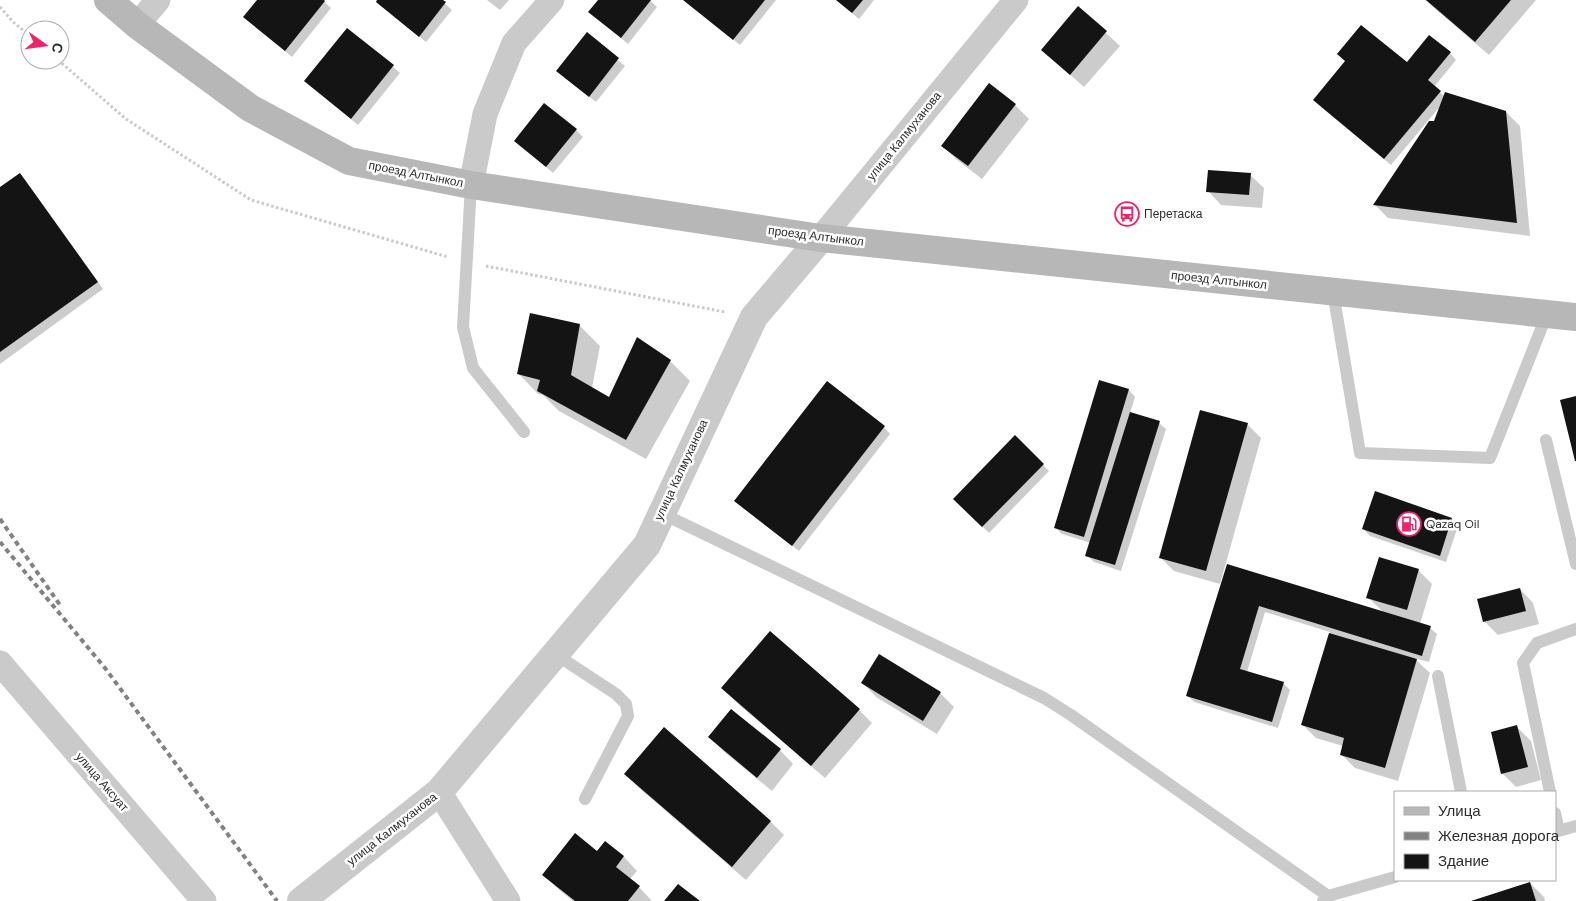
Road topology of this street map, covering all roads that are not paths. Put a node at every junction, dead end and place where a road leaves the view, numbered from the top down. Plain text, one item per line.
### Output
1 (108, 0) edge
2 (158, 0) edge
3 (552, 0) edge
4 (1007, 3) edge
5 (137, 24) junction
6 (471, 185) junction
7 (821, 238) junction
8 (1333, 292) junction
9 (1547, 314) junction
10 (1576, 317) edge
11 (524, 432) dead end
12 (1546, 440) dead end
13 (661, 513) junction
14 (1576, 564) edge
15 (1576, 629) edge
16 (555, 654) junction
17 (0, 663) edge
18 (1438, 676) dead end
19 (1461, 791) edge
20 (1550, 791) edge
21 (439, 792) junction
22 (585, 799) dead end
23 (1576, 826) edge
24 (1556, 831) edge
25 (1394, 877) edge
26 (1326, 898) edge
27 (204, 901) edge
28 (301, 901) edge
29 (508, 901) edge

1 - 5 main road, проезд Алтынкол
2 - 5 street
3 - 6 street
4 - 7 street, улица Калмуханова
5 - 6 main road, проезд Алтынкол
6 - 7 main road, проезд Алтынкол
6 - 11 lane
7 - 8 main road, проезд Алтынкол
7 - 13 street, улица Калмуханова
8 - 9 main road, проезд Алтынкол
8 - 9 lane
9 - 10 main road, проезд Алтынкол
12 - 14 lane
13 - 16 street, улица Калмуханова
13 - 26 lane
15 - 20 lane
16 - 21 street, улица Калмуханова
16 - 22 lane
17 - 27 street, улица Аксуат
18 - 19 lane
21 - 28 street, улица Калмуханова
21 - 29 street
23 - 24 lane
25 - 26 lane

